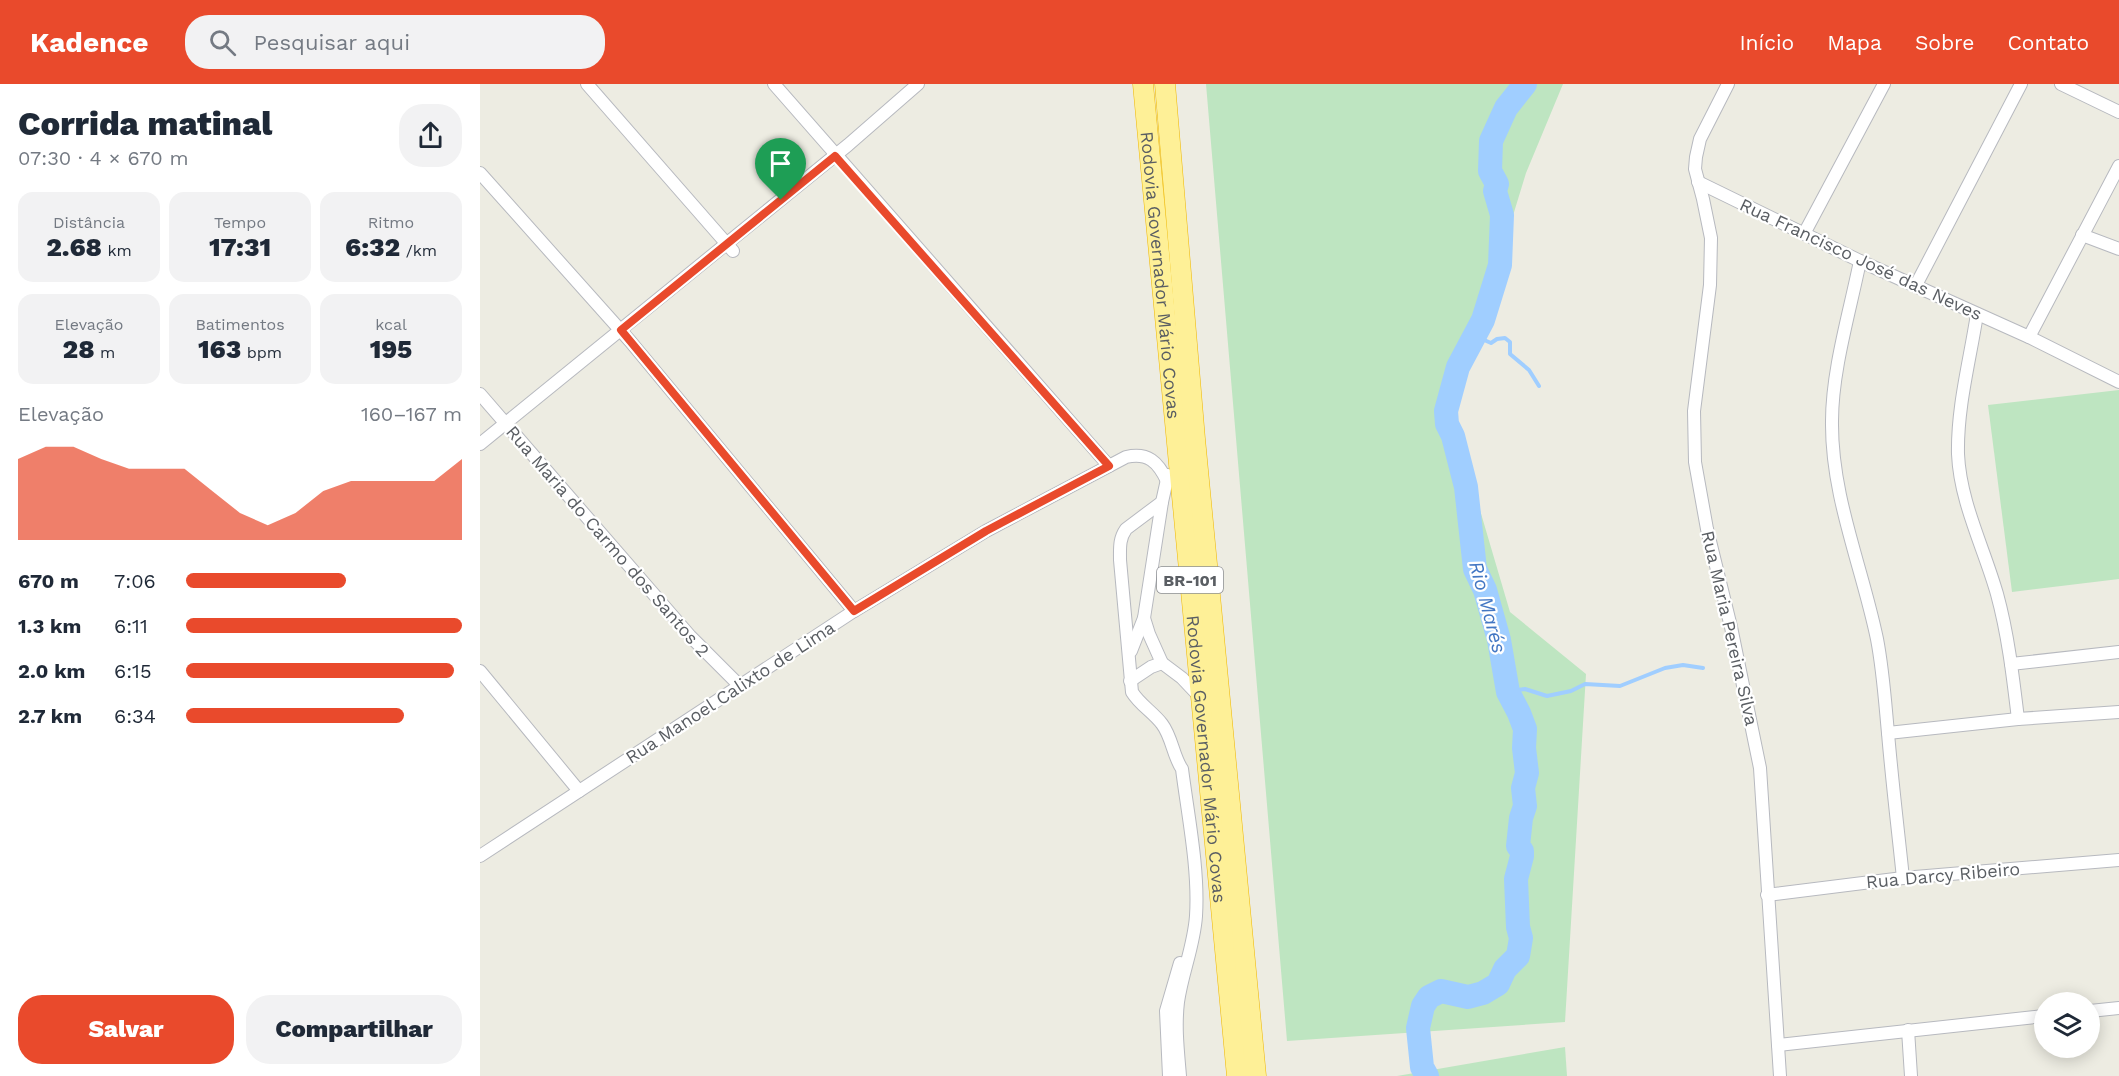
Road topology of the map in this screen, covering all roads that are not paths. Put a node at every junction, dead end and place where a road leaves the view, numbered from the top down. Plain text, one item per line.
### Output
1 (587, 84) edge
2 (774, 84) edge
3 (918, 84) edge
4 (1143, 84) edge
5 (1165, 84) edge
6 (1728, 84) edge
7 (1884, 84) edge
8 (2021, 84) edge
9 (2061, 84) edge
10 (2119, 112) edge
11 (835, 156) junction
12 (2119, 166) edge
13 (480, 173) edge
14 (1698, 182) junction
15 (1805, 232) junction
16 (2082, 235) junction
17 (730, 247) junction
18 (2119, 249) edge
19 (1860, 261) junction
20 (1916, 285) junction
21 (1977, 314) junction
22 (621, 330) junction
23 (2029, 338) junction
24 (2119, 382) edge
25 (480, 394) edge
26 (506, 424) junction
27 (1176, 436) junction
28 (480, 444) edge
29 (1109, 466) junction
30 (1167, 481) junction
31 (1162, 502) junction
32 (854, 611) junction
33 (1144, 618) junction
34 (2119, 652) edge
35 (1130, 655) junction
36 (1162, 663) junction
37 (2011, 664) junction
38 (480, 671) edge
39 (1130, 681) junction
40 (739, 684) junction
41 (1201, 698) junction
42 (2119, 712) edge
43 (2018, 719) junction
44 (1888, 733) junction
45 (1178, 763) junction
46 (579, 791) junction
47 (480, 856) edge
48 (2119, 860) edge
49 (1903, 878) junction
50 (1767, 895) junction
51 (2119, 1008) edge
52 (2100, 1010) edge
53 (2034, 1017) edge
54 (1908, 1030) junction
55 (1778, 1045) junction
56 (1169, 1076) edge
57 (1180, 1076) edge
58 (1237, 1076) edge
59 (1256, 1076) edge
60 (1780, 1076) edge
61 (1911, 1076) edge

1 - 17 street
2 - 11 street
3 - 11 street
4 - 27 highway, Rodovia Governador Mário Covas / BR-101
5 - 59 highway, Rodovia Governador Mário Covas / BR-101
6 - 14 street
7 - 15 street
8 - 20 street
9 - 10 street
11 - 17 street
11 - 29 street
12 - 16 street
13 - 22 street
14 - 15 street, Rua Francisco José das Neves
14 - 50 street, Rua Maria Pereira Silva
15 - 19 street, Rua Francisco José das Neves
16 - 18 street
16 - 23 street
17 - 22 street
19 - 20 street, Rua Francisco José das Neves
19 - 44 street
20 - 21 street, Rua Francisco José das Neves
21 - 23 street, Rua Francisco José das Neves
21 - 37 street
22 - 26 street
22 - 32 street
23 - 24 street, Rua Francisco José das Neves
25 - 26 street, Rua Maria do Carmo dos Santos 2
26 - 28 street
26 - 40 street, Rua Maria do Carmo dos Santos 2
27 - 30 street
27 - 41 highway, Rodovia Governador Mário Covas / BR-101
29 - 30 street, Rua Manoel Calixto de Lima
29 - 32 street, Rua Manoel Calixto de Lima
30 - 31 street
31 - 33 street
31 - 35 street
32 - 40 street, Rua Manoel Calixto de Lima
33 - 35 street
33 - 36 street
34 - 37 street
35 - 39 street
36 - 39 street
36 - 41 street
37 - 43 street
38 - 46 street
39 - 45 street
40 - 46 street, Rua Manoel Calixto de Lima
41 - 58 highway, Rodovia Governador Mário Covas / BR-101
42 - 43 street
43 - 44 street
44 - 49 street
45 - 56 street
45 - 57 street
46 - 47 street, Rua Manoel Calixto de Lima
48 - 49 street, Rua Darcy Ribeiro
49 - 50 street, Rua Darcy Ribeiro
50 - 55 street, Rua Maria Pereira Silva
51 - 52 street
53 - 54 street
54 - 55 street
54 - 61 street
55 - 60 street, Rua Maria Pereira Silva

